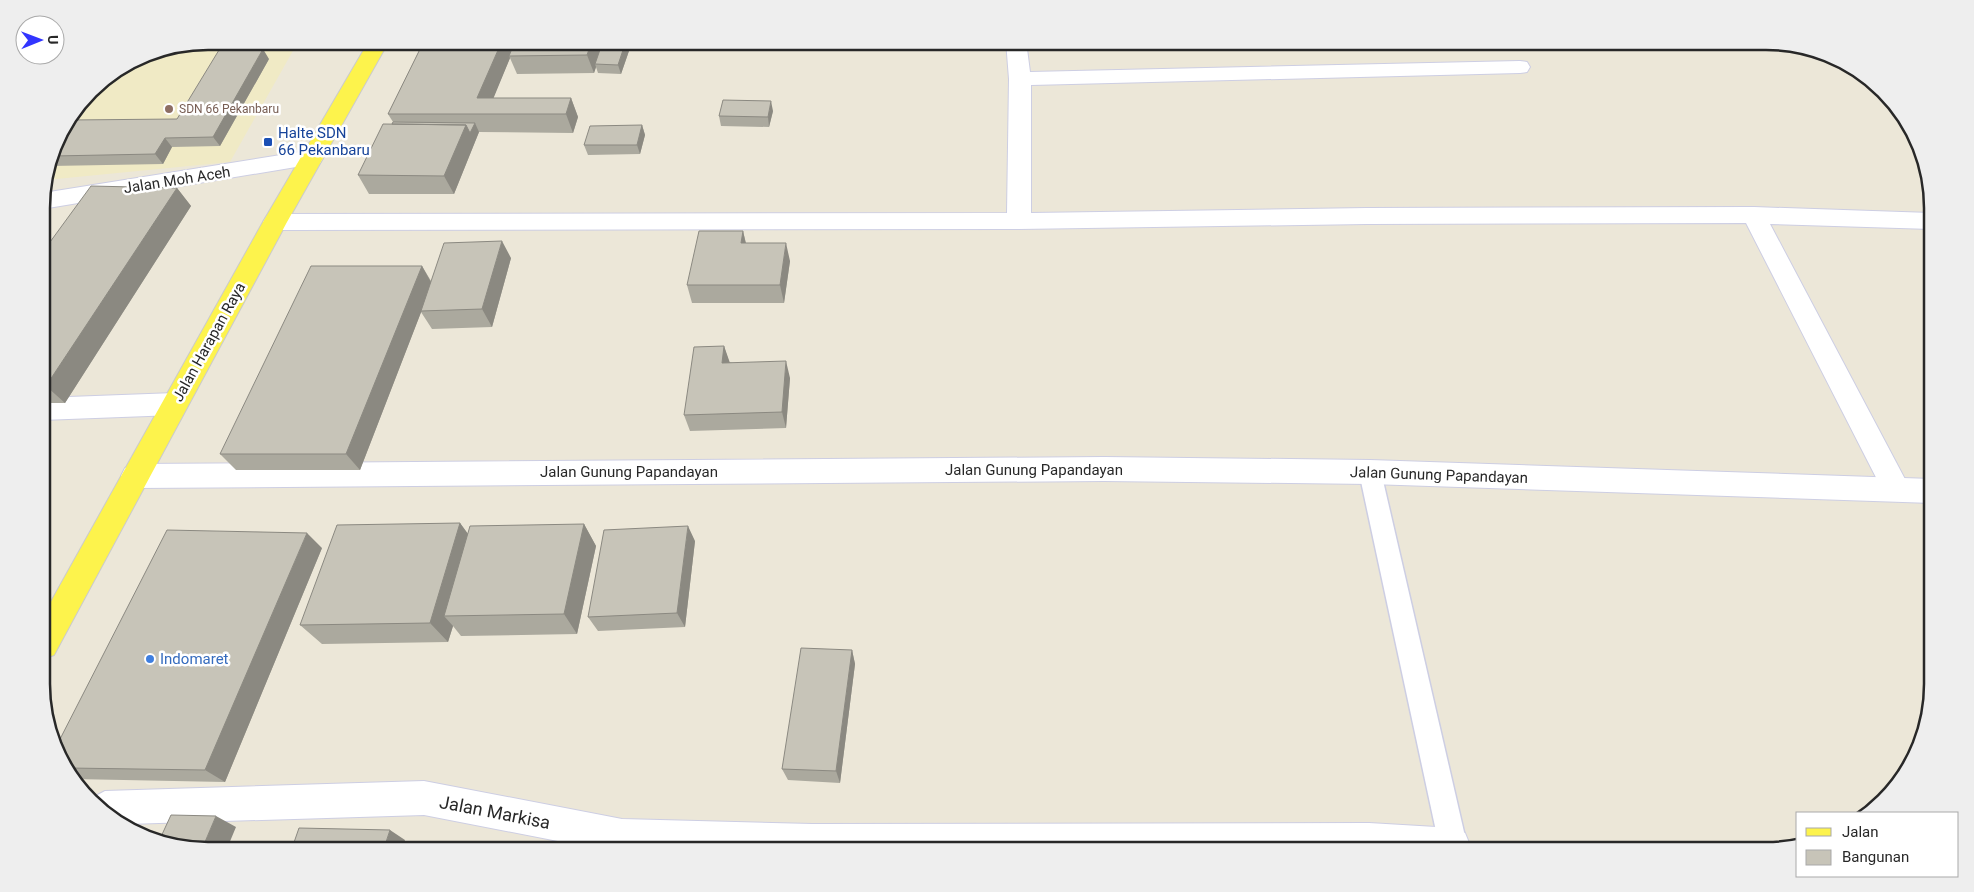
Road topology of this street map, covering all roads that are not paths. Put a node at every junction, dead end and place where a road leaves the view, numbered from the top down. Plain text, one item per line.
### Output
1 (374, 50) edge
2 (1017, 50) edge
3 (1520, 67) dead end
4 (1020, 79) junction
5 (312, 158) junction
6 (50, 200) edge
7 (1754, 215) junction
8 (1019, 221) junction
9 (1924, 221) edge
10 (275, 222) junction
11 (176, 404) junction
12 (50, 409) edge
13 (1370, 472) junction
14 (135, 476) junction
15 (1896, 489) junction
16 (1924, 491) edge
17 (50, 632) edge
18 (111, 808) edge
19 (1390, 842) edge
20 (1453, 842) edge

1 - 5 main road, Jalan Harapan Raya
2 - 4 street
3 - 4 street
4 - 8 street
5 - 6 street, Jalan Moh Aceh
5 - 10 main road, Jalan Harapan Raya
7 - 8 street
7 - 9 street
7 - 15 street
8 - 10 street
10 - 11 main road, Jalan Harapan Raya
11 - 12 street
11 - 14 main road, Jalan Harapan Raya
13 - 14 street, Jalan Gunung Papandayan
13 - 15 street, Jalan Gunung Papandayan
13 - 20 lane
14 - 17 main road, Jalan Harapan Raya
15 - 16 street, Jalan Gunung Papandayan
18 - 19 street, Jalan Markisa

